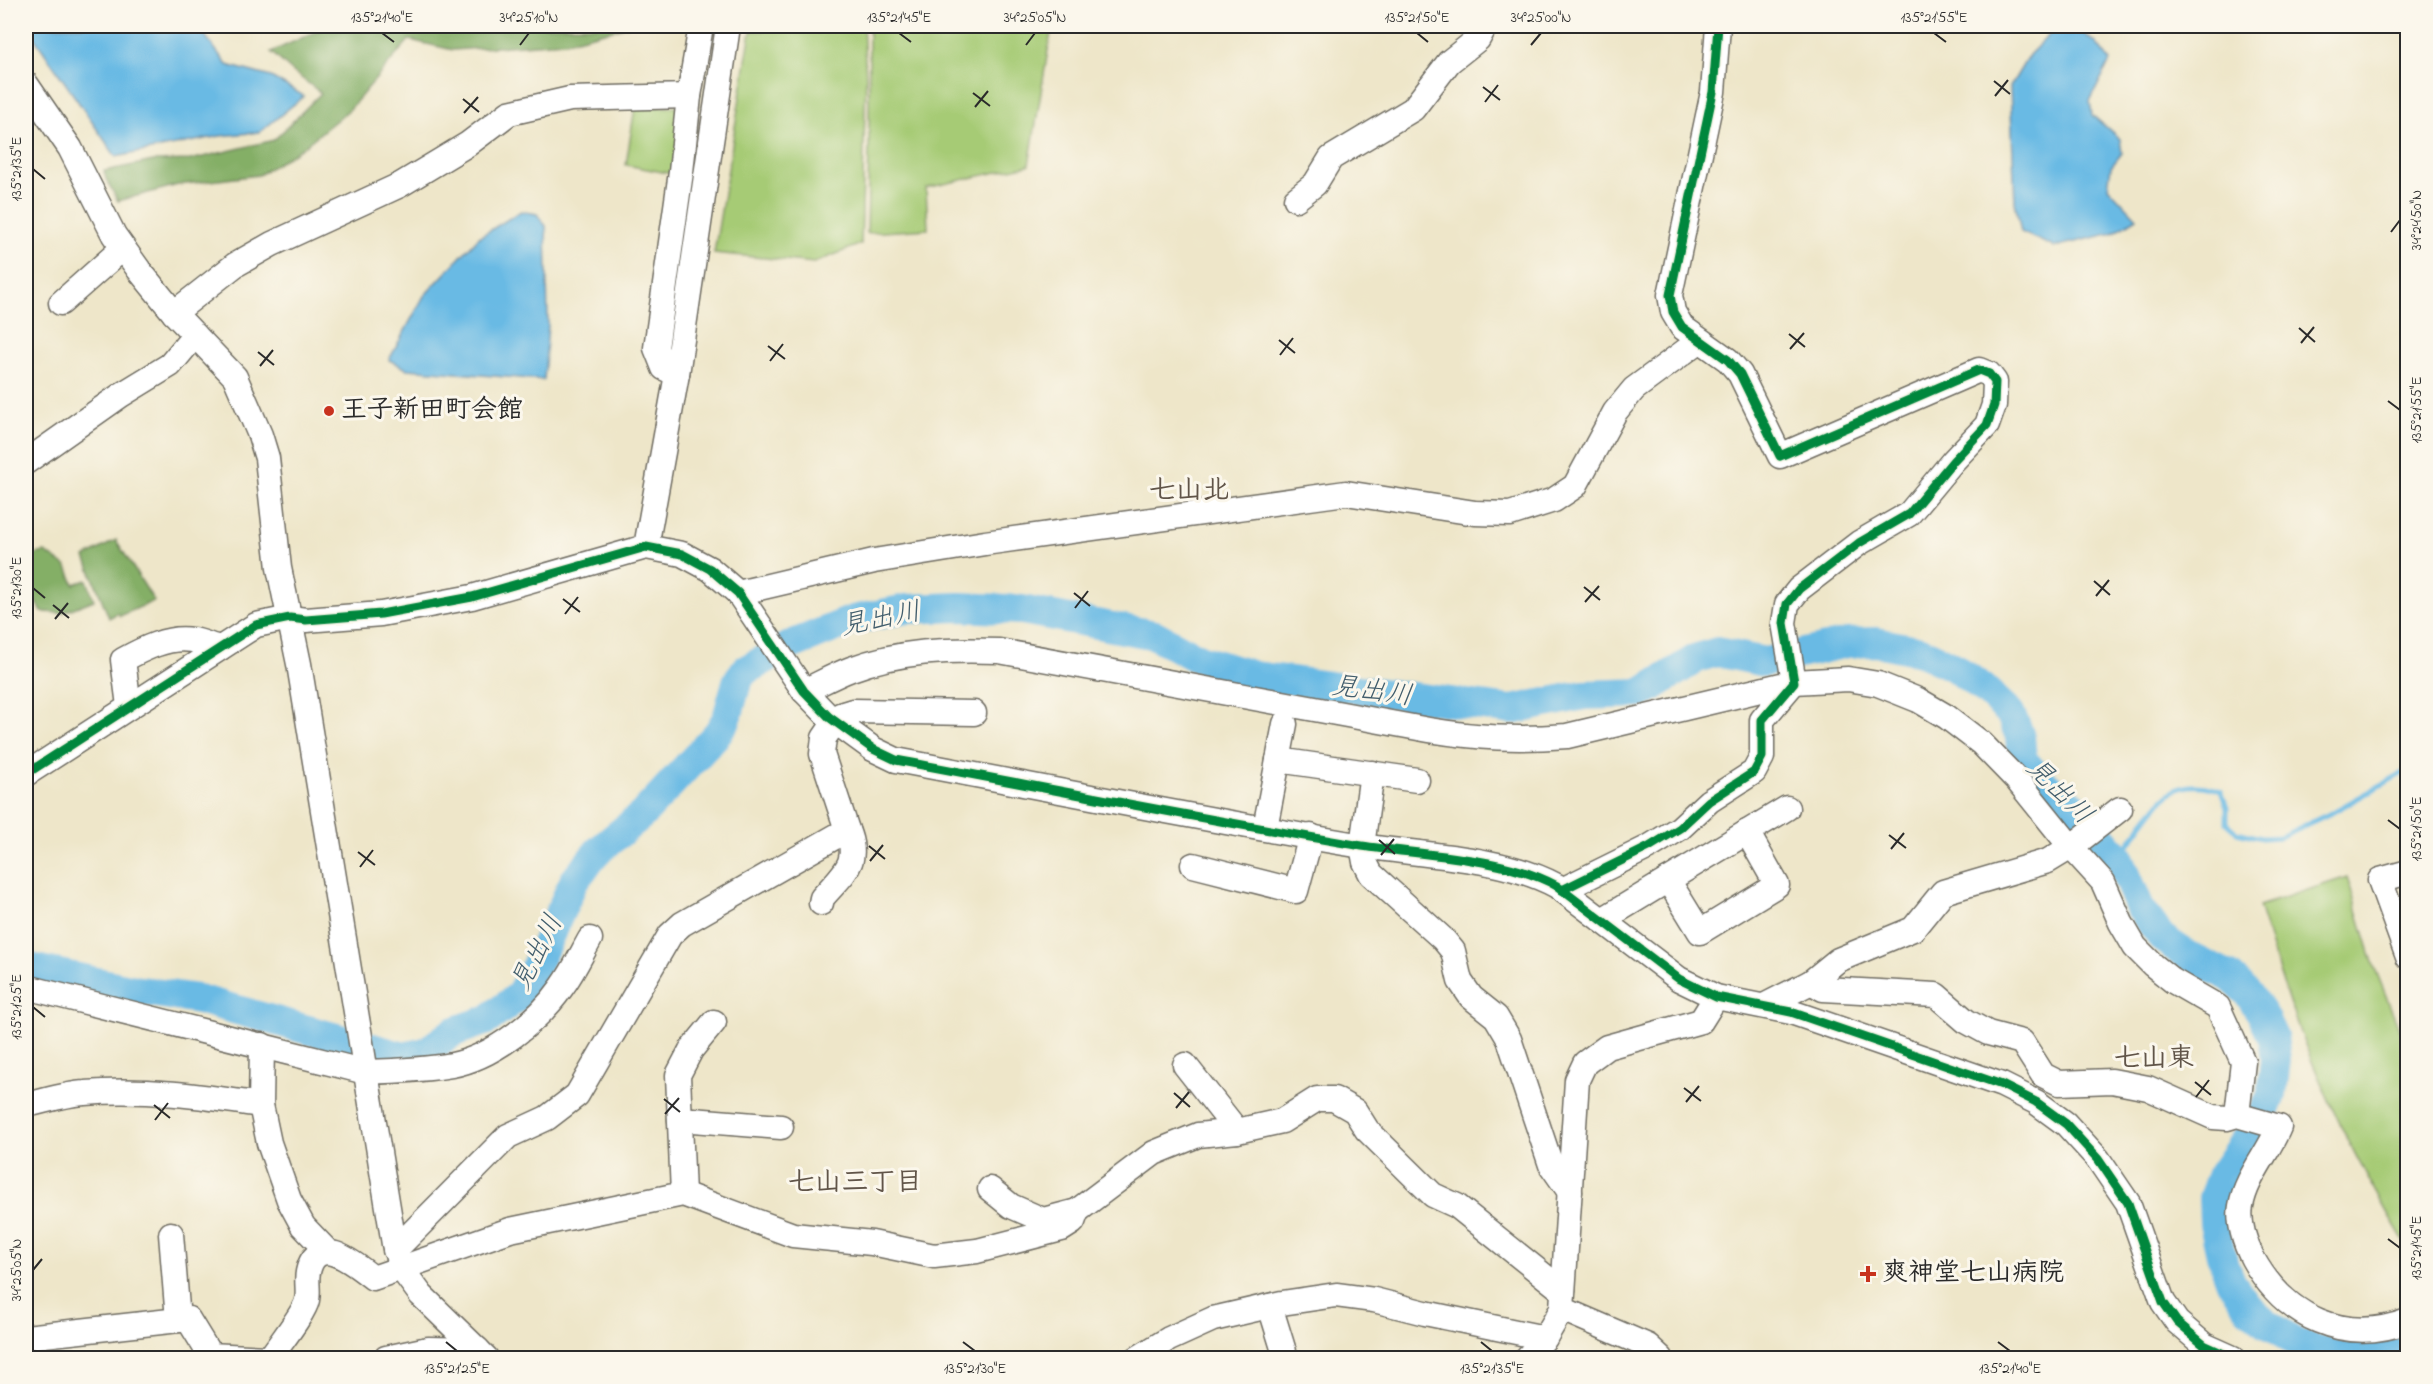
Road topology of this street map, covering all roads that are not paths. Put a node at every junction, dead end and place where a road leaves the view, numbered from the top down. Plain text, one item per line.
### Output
1 (701, 26) edge
2 (728, 26) edge
3 (1485, 26) edge
4 (1718, 26) edge
5 (26, 84) edge
6 (689, 96) junction
7 (1296, 199) dead end
8 (123, 248) junction
9 (61, 303) dead end
10 (174, 313) junction
11 (195, 335) junction
12 (1700, 341) junction
13 (677, 374) junction
14 (28, 456) edge
15 (646, 547) junction
16 (738, 593) junction
17 (290, 618) junction
18 (220, 648) junction
19 (1794, 682) junction
20 (804, 691) junction
21 (129, 706) junction
22 (974, 713) dead end
23 (835, 722) junction
24 (1285, 724) dead end
25 (1278, 760) junction
26 (1372, 773) junction
27 (26, 774) edge
28 (1417, 780) dead end
29 (1787, 808) dead end
30 (2120, 809) dead end
31 (1265, 828) junction
32 (847, 830) junction
33 (1747, 832) junction
34 (1311, 836) junction
35 (1362, 846) junction
36 (2071, 847) junction
37 (1193, 865) dead end
38 (2408, 872) edge
39 (1668, 880) junction
40 (1562, 890) junction
41 (821, 903) dead end
42 (1602, 920) junction
43 (590, 939) dead end
44 (2408, 957) edge
45 (1811, 982) junction
46 (26, 987) edge
47 (1716, 997) junction
48 (1764, 1006) junction
49 (714, 1022) dead end
50 (262, 1045) junction
51 (1185, 1065) dead end
52 (366, 1072) junction
53 (2050, 1078) junction
54 (2036, 1102) junction
55 (26, 1105) edge
56 (261, 1105) junction
57 (2237, 1115) junction
58 (680, 1119) junction
59 (781, 1127) dead end
60 (1237, 1131) junction
61 (990, 1189) dead end
62 (1570, 1192) junction
63 (683, 1194) junction
64 (1077, 1210) junction
65 (171, 1234) dead end
66 (327, 1251) junction
67 (398, 1259) junction
68 (1563, 1300) junction
69 (1270, 1306) junction
70 (178, 1320) junction
71 (2408, 1321) edge
72 (26, 1337) edge
73 (1545, 1338) junction
74 (482, 1354) edge
75 (209, 1357) edge
76 (265, 1359) edge
77 (270, 1359) edge
78 (386, 1359) edge
79 (1138, 1359) edge
80 (1286, 1359) edge
81 (1527, 1359) edge
82 (1661, 1359) edge
83 (2233, 1359) edge

1 - 6 street
2 - 13 street
3 - 7 street
4 - 12 street
5 - 8 street
6 - 10 street
6 - 13 street
8 - 9 street
8 - 10 street
10 - 11 street
11 - 14 street
11 - 17 street
12 - 16 street
12 - 19 street
13 - 15 street
15 - 16 street
15 - 17 street
16 - 20 street
17 - 18 street
17 - 52 street
18 - 21 street
18 - 21 street
19 - 20 street
19 - 36 street
19 - 40 street
20 - 23 street
21 - 27 street
22 - 23 street
23 - 31 street
23 - 32 street
24 - 25 street
25 - 26 street
25 - 31 street
26 - 28 street
26 - 35 street
29 - 33 street
30 - 36 street
31 - 34 street
32 - 41 street
32 - 67 street
33 - 39 street
33 - 39 street
34 - 35 street
34 - 37 street
35 - 40 street
35 - 62 street
36 - 45 street
36 - 57 street
38 - 44 street
39 - 42 street
40 - 42 street
42 - 47 street
43 - 52 street
45 - 48 street
45 - 53 street
46 - 50 street
47 - 48 street
47 - 62 street
48 - 54 street
49 - 58 street
50 - 52 street
50 - 56 street
51 - 60 street
52 - 67 street
53 - 54 street
53 - 57 street
54 - 83 street
55 - 56 street
56 - 66 street
57 - 71 street
58 - 59 street
58 - 63 street
60 - 64 street
60 - 68 street
61 - 64 street
62 - 68 street
63 - 64 street
63 - 67 street
65 - 70 street
66 - 67 street
66 - 77 street
67 - 74 street
68 - 73 street
68 - 82 street
69 - 73 street
69 - 79 street
69 - 80 street
70 - 72 street
70 - 75 street
73 - 81 street
74 - 78 street
75 - 76 street

